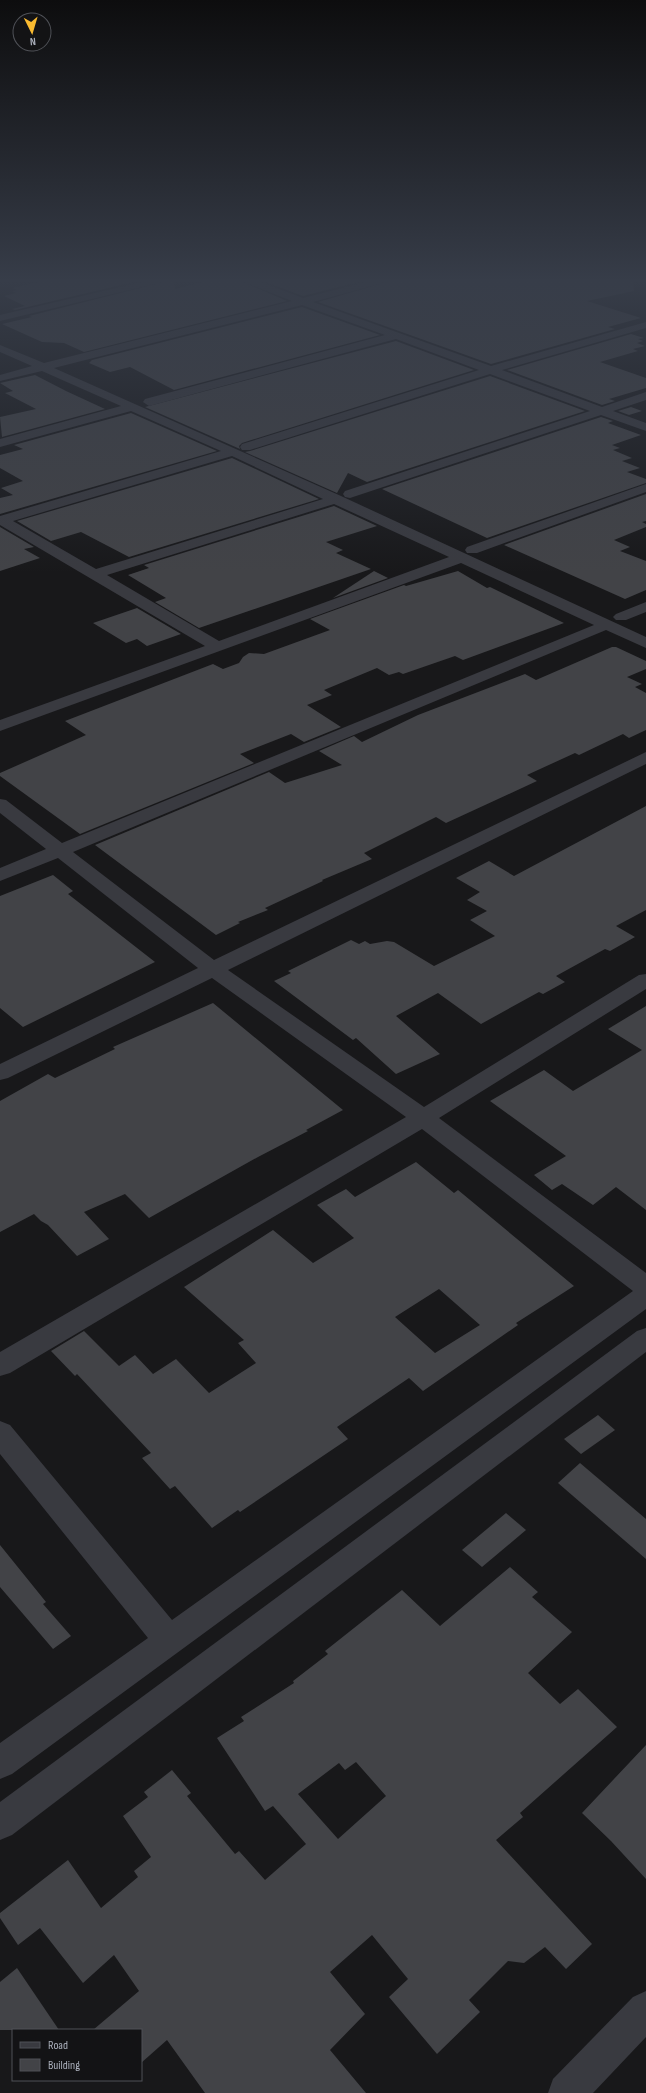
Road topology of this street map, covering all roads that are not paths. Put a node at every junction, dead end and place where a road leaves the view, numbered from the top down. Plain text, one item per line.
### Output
1 (73, 378) edge
2 (82, 378) edge
3 (240, 378) edge
4 (467, 378) edge
5 (511, 378) edge
6 (646, 396) edge
7 (149, 402) junction
8 (132, 407) junction
9 (598, 411) junction
10 (646, 427) edge
11 (0, 443) edge
12 (246, 447) junction
13 (233, 452) junction
14 (646, 488) edge
15 (350, 494) junction
16 (336, 499) junction
17 (1, 520) edge
18 (466, 554) junction
19 (96, 574) junction
20 (646, 607) edge
21 (621, 617) junction
22 (606, 625) junction
23 (640, 625) dead end
24 (646, 643) edge
25 (218, 647) junction
26 (0, 726) edge
27 (646, 757) edge
28 (0, 804) edge
29 (61, 850) junction
30 (0, 875) edge
31 (213, 969) junction
32 (646, 980) edge
33 (0, 1073) edge
34 (424, 1118) junction
35 (646, 1287) edge
36 (646, 1295) edge
37 (646, 1338) edge
38 (0, 1365) edge
39 (0, 1432) edge
40 (168, 1639) junction
41 (0, 1763) edge
42 (0, 1823) edge
43 (646, 2010) edge
44 (567, 2093) edge

1 - 8 street
2 - 7 street
3 - 7 street
4 - 12 street
5 - 9 street
6 - 9 street
7 - 12 street
8 - 11 street
8 - 13 street
9 - 10 street
9 - 15 street
12 - 15 street
13 - 16 street
13 - 17 street
14 - 18 street
15 - 18 street
16 - 18 street
16 - 19 street
17 - 19 street
18 - 21 street
18 - 22 street
18 - 25 street
19 - 25 street
20 - 21 street
21 - 23 street
22 - 24 street
22 - 29 street
25 - 26 street
27 - 31 street
28 - 29 street
29 - 30 street
29 - 31 street
31 - 33 street
31 - 34 street
32 - 34 street
34 - 35 street
34 - 38 street
36 - 40 street
37 - 42 street
39 - 40 street
40 - 41 street
43 - 44 street

